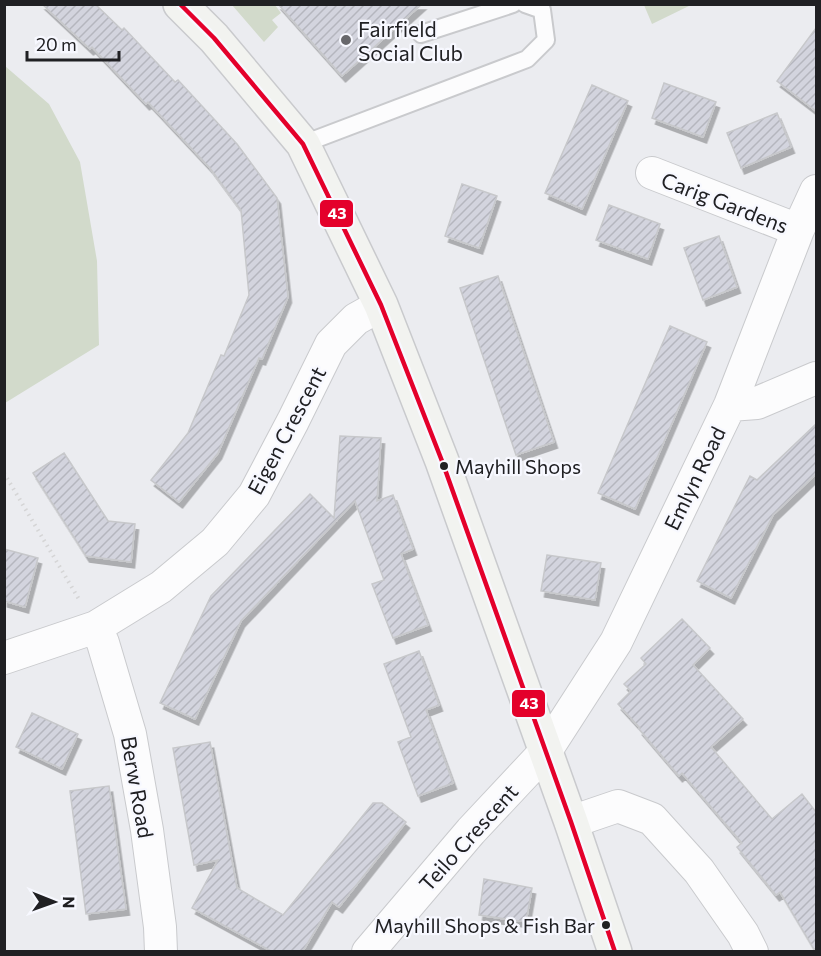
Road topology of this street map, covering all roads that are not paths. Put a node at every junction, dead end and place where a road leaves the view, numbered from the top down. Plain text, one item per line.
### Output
1 (180, 4) edge
2 (513, 4) edge
3 (525, 4) edge
4 (421, 34) dead end
5 (303, 144) junction
6 (652, 173) dead end
7 (816, 191) edge
8 (798, 230) junction
9 (381, 305) junction
10 (816, 378) edge
11 (729, 405) junction
12 (96, 627) junction
13 (4, 657) edge
14 (545, 752) junction
15 (571, 822) junction
16 (161, 951) edge
17 (368, 951) edge
18 (615, 951) edge
19 (752, 951) edge

1 - 5 street
2 - 4 lane
3 - 5 lane
5 - 9 street
6 - 8 street, Carig Gardens
7 - 8 street, Emlyn Road
8 - 11 street, Emlyn Road
9 - 12 street, Eigen Crescent
9 - 14 street
10 - 11 street
11 - 14 street, Emlyn Road
12 - 13 street, Eigen Crescent
12 - 16 street, Berw Road
14 - 15 street
14 - 17 street, Teilo Crescent
15 - 18 street
15 - 19 street

